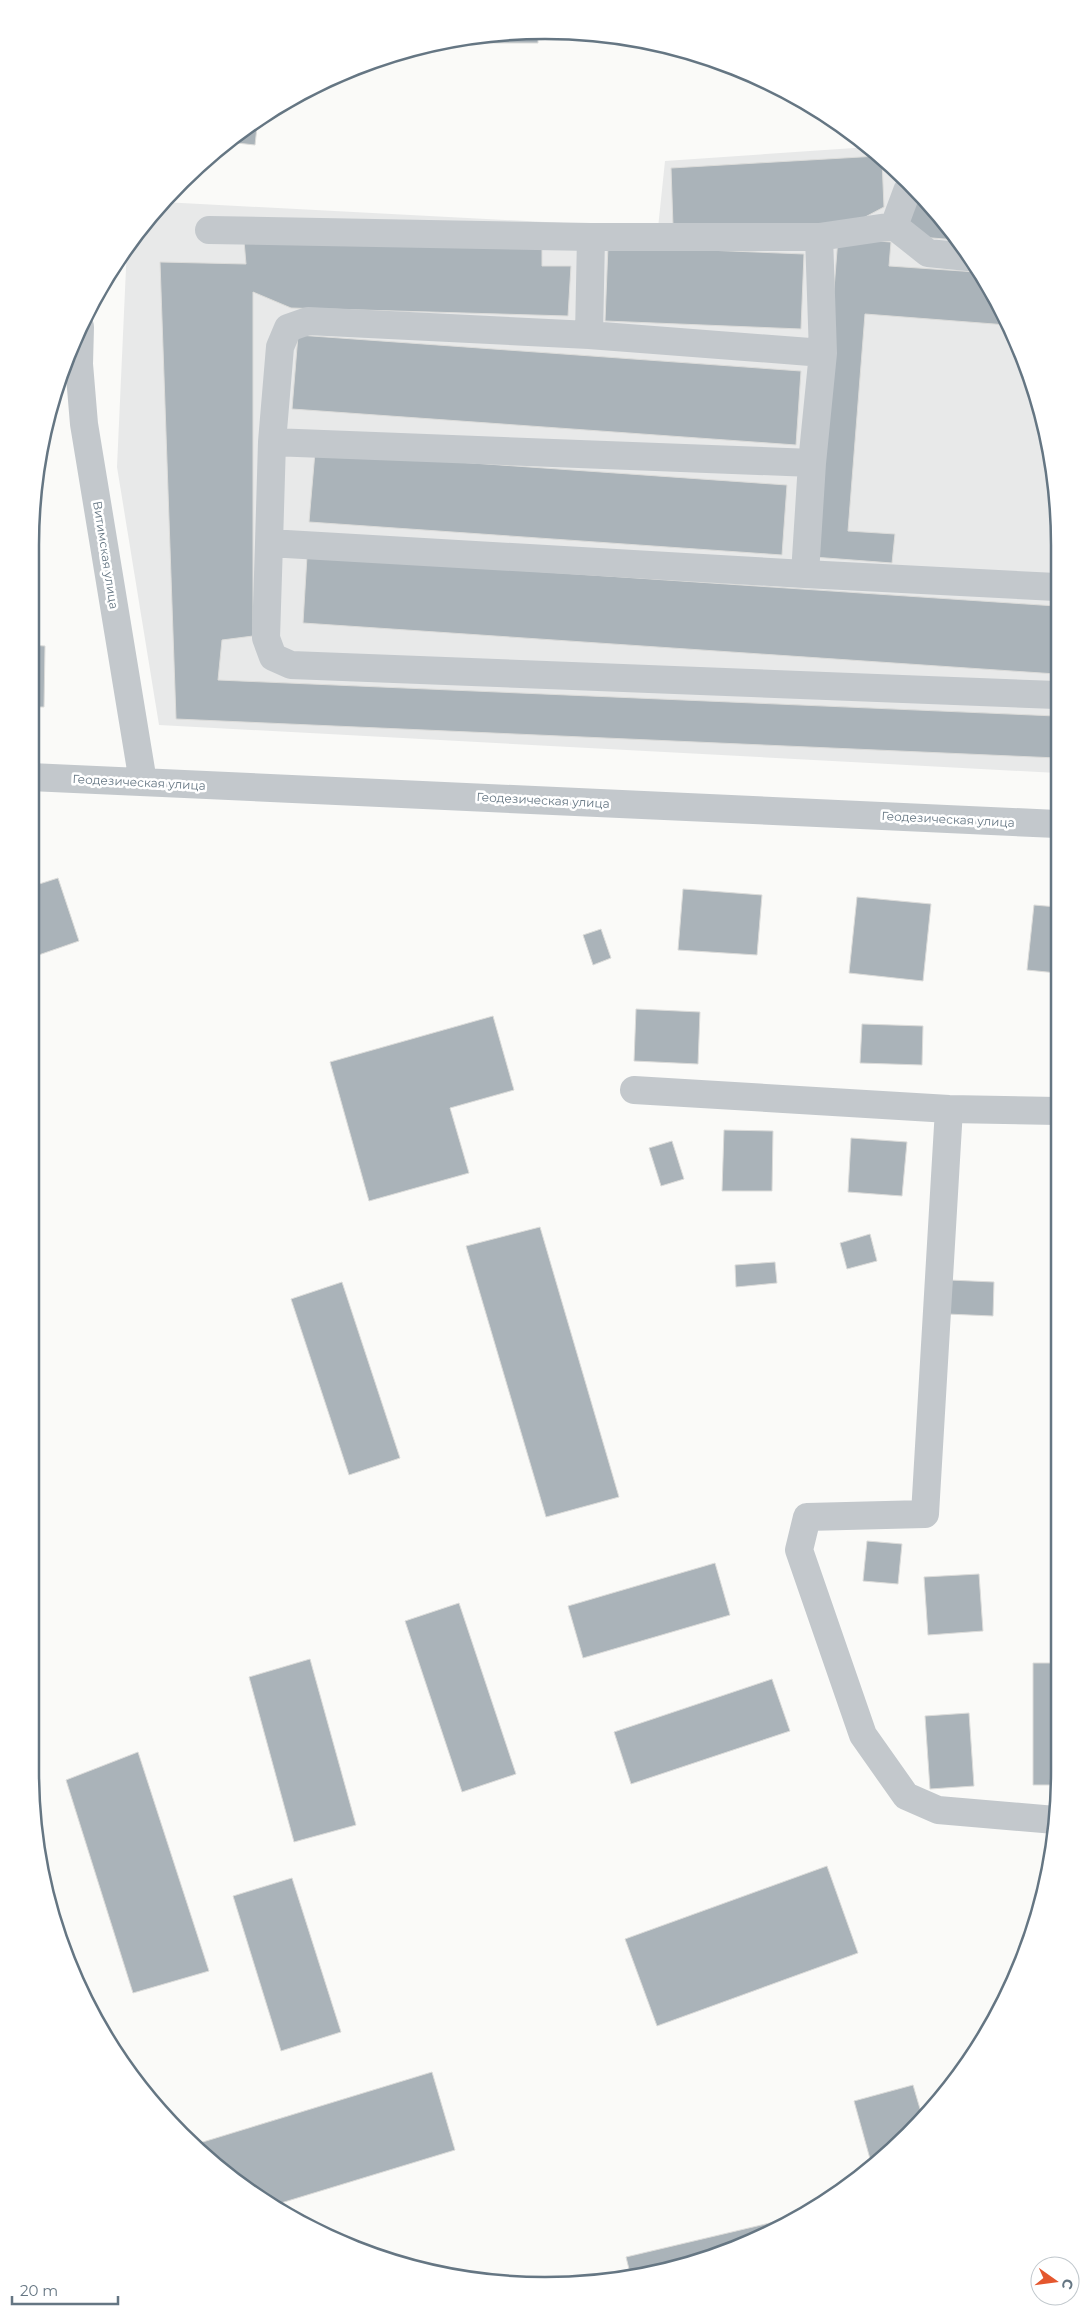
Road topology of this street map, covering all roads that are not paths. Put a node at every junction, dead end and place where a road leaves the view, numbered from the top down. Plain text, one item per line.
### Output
1 (907, 191) edge
2 (894, 226) junction
3 (209, 230) dead end
4 (591, 237) junction
5 (819, 237) junction
6 (961, 256) edge
7 (589, 335) junction
8 (823, 353) junction
9 (73, 361) edge
10 (272, 442) junction
11 (812, 463) junction
12 (269, 543) junction
13 (805, 574) junction
14 (1051, 587) edge
15 (1051, 695) edge
16 (39, 777) edge
17 (143, 782) junction
18 (1051, 824) edge
19 (634, 1090) dead end
20 (949, 1109) junction
21 (1051, 1111) edge
22 (1049, 1819) edge

1 - 2 street
2 - 5 street
2 - 6 street
3 - 4 street
4 - 5 street
4 - 7 street
5 - 8 street
7 - 8 street
7 - 10 street
8 - 11 street
9 - 17 street, Витимская улица
10 - 11 street
10 - 12 street
11 - 13 street
12 - 13 street
12 - 15 street
13 - 14 street
16 - 17 street, Геодезическая улица
17 - 18 street, Геодезическая улица
19 - 20 street
20 - 21 street
20 - 22 street

